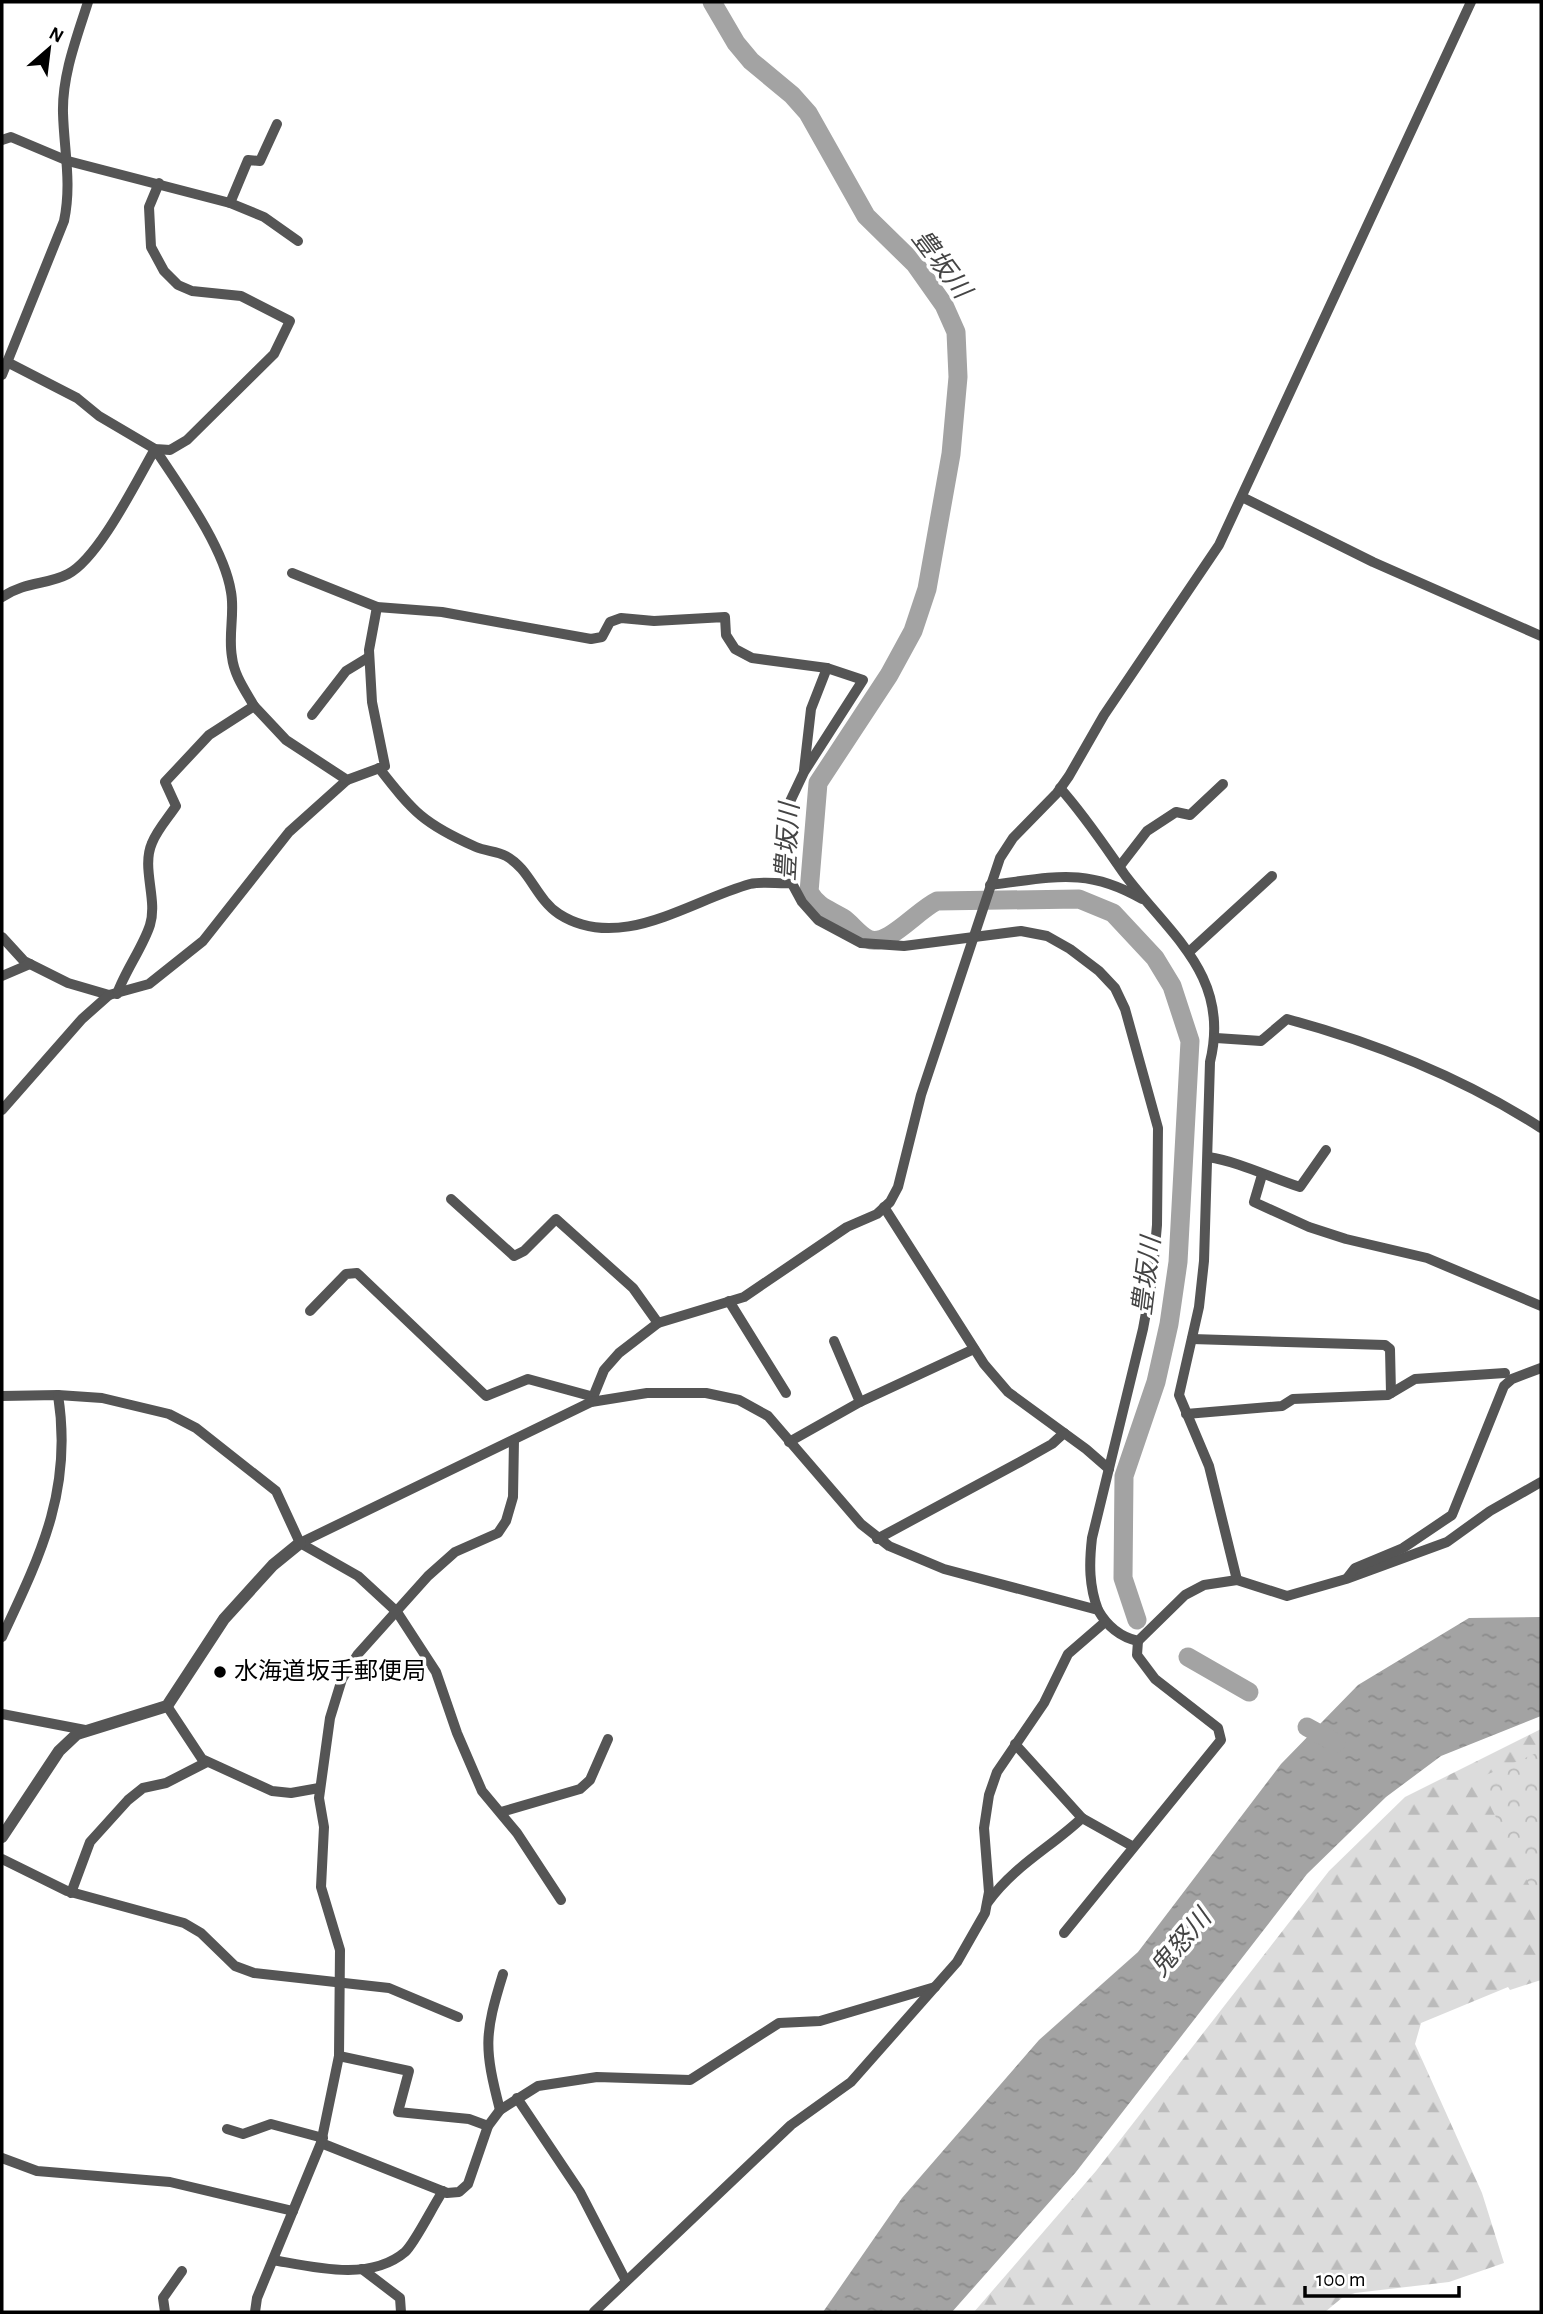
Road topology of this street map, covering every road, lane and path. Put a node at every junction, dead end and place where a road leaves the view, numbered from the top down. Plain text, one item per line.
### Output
1 (88, 2) edge
2 (1471, 2) edge
3 (277, 124) dead end
4 (2, 140) edge
5 (68, 161) junction
6 (159, 183) junction
7 (230, 203) junction
8 (298, 241) dead end
9 (7, 362) junction
10 (2, 375) edge
11 (155, 449) junction
12 (1242, 498) junction
13 (292, 573) dead end
14 (2, 597) edge
15 (377, 607) junction
16 (1541, 636) edge
17 (369, 657) junction
18 (827, 668) junction
19 (254, 706) junction
20 (312, 715) dead end
21 (379, 768) junction
22 (804, 772) junction
23 (347, 780) junction
24 (1223, 784) dead end
25 (1060, 789) junction
26 (1120, 866) junction
27 (1272, 876) dead end
28 (792, 883) junction
29 (989, 887) junction
30 (1148, 902) junction
31 (973, 934) junction
32 (2, 937) edge
33 (1189, 951) junction
34 (30, 964) junction
35 (2, 976) edge
36 (113, 995) junction
37 (1216, 1038) junction
38 (2, 1110) edge
39 (1541, 1128) edge
40 (1326, 1150) dead end
41 (1208, 1157) junction
42 (1262, 1175) junction
43 (451, 1199) dead end
44 (884, 1207) junction
45 (729, 1301) junction
46 (1541, 1306) edge
47 (310, 1311) dead end
48 (658, 1323) junction
49 (1192, 1339) junction
50 (834, 1341) dead end
51 (974, 1349) junction
52 (1541, 1368) edge
53 (1505, 1373) dead end
54 (786, 1393) dead end
55 (1391, 1393) junction
56 (58, 1395) junction
57 (2, 1396) edge
58 (593, 1400) junction
59 (860, 1402) junction
60 (1186, 1414) junction
61 (1064, 1433) junction
62 (514, 1440) junction
63 (789, 1442) junction
64 (1110, 1469) junction
65 (1541, 1482) edge
66 (877, 1539) junction
67 (300, 1543) junction
68 (1346, 1579) junction
69 (1237, 1580) junction
70 (1098, 1610) junction
71 (397, 1612) junction
72 (1105, 1622) junction
73 (2, 1637) edge
74 (1141, 1638) junction
75 (167, 1706) junction
76 (2, 1714) edge
77 (85, 1730) junction
78 (608, 1739) dead end
79 (1015, 1744) junction
80 (207, 1762) junction
81 (319, 1788) junction
82 (501, 1812) junction
83 (1082, 1818) junction
84 (2, 1837) edge
85 (1132, 1846) junction
86 (2, 1859) edge
87 (71, 1893) junction
88 (561, 1900) dead end
89 (986, 1905) junction
90 (1064, 1933) dead end
91 (503, 1975) dead end
92 (341, 1981) junction
93 (937, 1987) junction
94 (458, 2017) dead end
95 (340, 2056) junction
96 (517, 2098) junction
97 (499, 2110) junction
98 (488, 2126) junction
99 (228, 2129) dead end
100 (322, 2141) junction
101 (2, 2158) edge
102 (443, 2191) junction
103 (293, 2211) junction
104 (272, 2260) junction
105 (362, 2269) junction
106 (182, 2271) dead end
107 (626, 2281) junction
108 (164, 2312) edge
109 (255, 2312) edge
110 (401, 2312) edge
111 (594, 2312) edge

1 - 5 street
2 - 12 street
3 - 7 street
4 - 5 street
5 - 6 street
5 - 9 street
6 - 7 street
6 - 11 street
7 - 8 street
9 - 10 street
9 - 11 street
11 - 14 street
11 - 19 street
12 - 16 street
12 - 25 street
13 - 15 street
15 - 17 street
15 - 18 street
17 - 20 street
17 - 21 street
18 - 22 street
18 - 22 street
19 - 23 street
19 - 36 street
21 - 23 street
21 - 28 street
22 - 28 street
23 - 36 street
24 - 26 street
25 - 26 street
25 - 29 street
26 - 30 street
27 - 33 street
28 - 31 street
29 - 30 street
29 - 31 street
30 - 33 street
31 - 44 street
31 - 64 street
32 - 34 street
33 - 37 street
34 - 35 street
34 - 36 street
36 - 38 street
37 - 39 street
37 - 41 street
40 - 42 street
41 - 42 street
41 - 49 street
42 - 46 street
43 - 48 street
44 - 45 street
44 - 51 street
45 - 48 street
45 - 54 street
47 - 58 street
48 - 58 street
49 - 55 street
49 - 60 street
50 - 59 street
51 - 59 street
51 - 61 street
52 - 68 street
53 - 55 street
55 - 60 street
56 - 57 street
56 - 67 street
56 - 73 street
58 - 62 street
58 - 63 street
59 - 63 street
60 - 69 street
61 - 64 street
61 - 66 street
62 - 67 street
62 - 71 street
63 - 66 street
64 - 70 street
65 - 68 street
66 - 70 street
67 - 71 street
67 - 75 street
68 - 69 street
69 - 74 street
70 - 72 street
71 - 81 street
71 - 82 street
72 - 74 street
72 - 79 street
74 - 85 street
75 - 77 street
75 - 80 street
76 - 77 street
77 - 84 street
78 - 82 street
79 - 83 street
79 - 89 street
80 - 81 street
80 - 87 street
81 - 92 street
82 - 88 street
83 - 85 street
83 - 89 street
85 - 90 street
86 - 87 street
87 - 92 street
89 - 93 street
91 - 97 street
92 - 94 street
92 - 95 street
93 - 96 street
93 - 107 street
95 - 98 street
95 - 100 street
96 - 97 street
96 - 107 street
97 - 98 street
98 - 102 street
99 - 100 street
100 - 102 street
100 - 103 street
101 - 103 street
102 - 105 street
103 - 104 street
104 - 105 street
104 - 109 street
105 - 110 street
106 - 108 street
107 - 111 street

